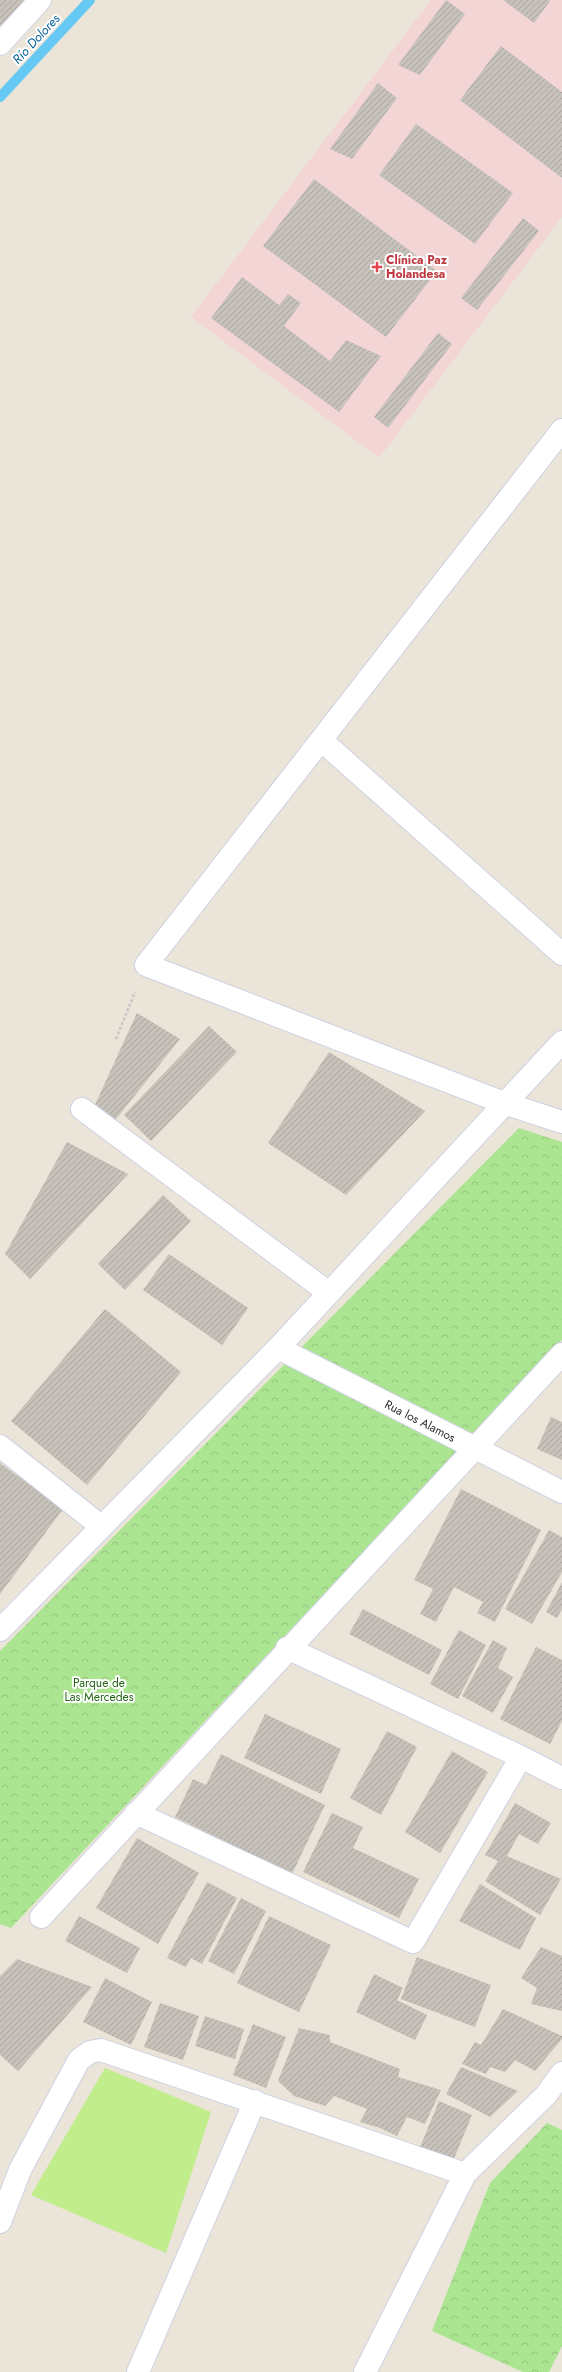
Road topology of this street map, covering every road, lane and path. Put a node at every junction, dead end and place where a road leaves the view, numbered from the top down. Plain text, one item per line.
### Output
1 (40, 0) edge
2 (0, 44) edge
3 (562, 430) edge
4 (321, 740) junction
5 (562, 954) edge
6 (146, 965) junction
7 (116, 1039) dead end
8 (562, 1042) edge
9 (504, 1103) junction
10 (82, 1109) dead end
11 (562, 1122) edge
12 (329, 1292) junction
13 (278, 1348) junction
14 (562, 1354) edge
15 (0, 1446) edge
16 (474, 1448) junction
17 (562, 1492) edge
18 (102, 1527) junction
19 (0, 1630) edge
20 (287, 1648) junction
21 (521, 1757) junction
22 (562, 1778) edge
23 (136, 1813) junction
24 (40, 1917) dead end
25 (562, 2073) edge
26 (554, 2099) edge
27 (256, 2101) junction
28 (465, 2174) junction
29 (0, 2222) edge
30 (138, 2372) edge
31 (365, 2372) edge

1 - 2 street
3 - 4 street
4 - 5 street
4 - 6 street
6 - 7 path
6 - 9 street
8 - 9 street
9 - 11 street
9 - 12 street
10 - 12 street
12 - 13 street
13 - 16 street, Rua los Alamos
13 - 18 street
14 - 16 street
15 - 18 street
16 - 17 street, Rua los Alamos
16 - 20 street
18 - 19 street
20 - 21 street
20 - 23 street
21 - 22 street
21 - 23 street
23 - 24 street
25 - 26 street
26 - 28 street
27 - 28 street
27 - 29 street
27 - 30 street
28 - 31 street

